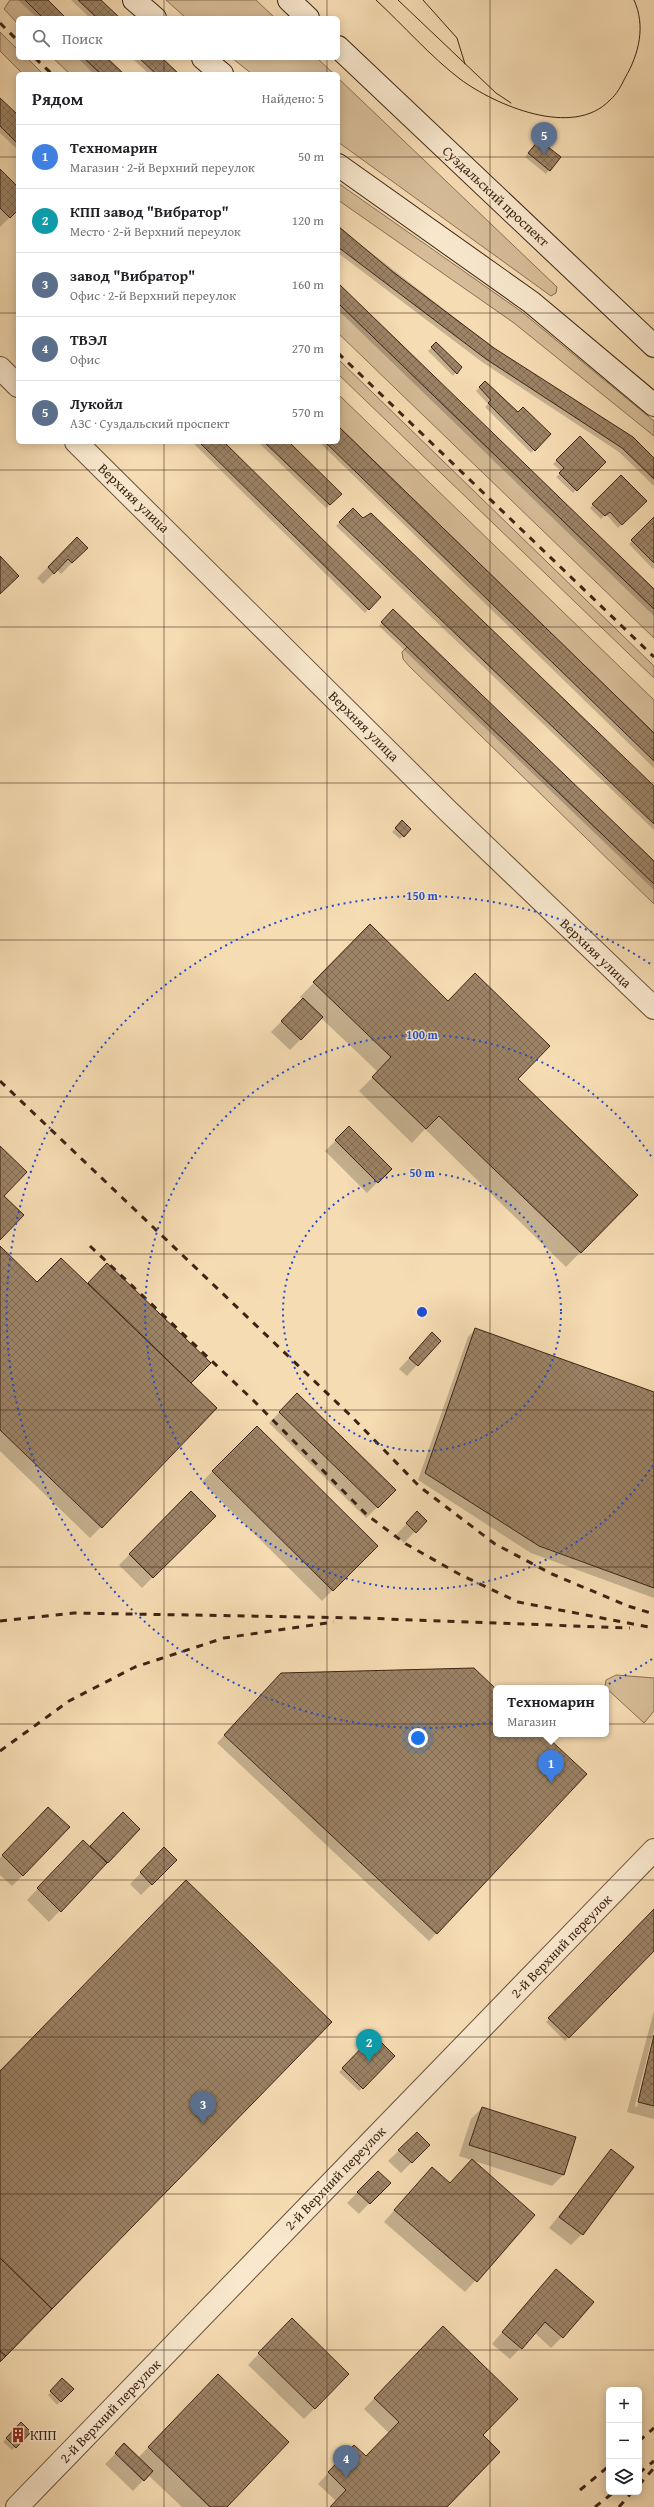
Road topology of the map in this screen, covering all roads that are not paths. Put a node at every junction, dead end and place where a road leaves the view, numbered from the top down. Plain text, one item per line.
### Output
1 (134, 0) edge
2 (289, 0) edge
3 (153, 16) edge
4 (306, 16) edge
5 (340, 49) edge
6 (205, 60) edge
7 (220, 72) edge
8 (340, 166) edge
9 (654, 346) edge
10 (0, 368) edge
11 (16, 384) edge
12 (654, 405) edge
13 (78, 444) edge
14 (654, 1008) edge
15 (654, 1850) edge
16 (17, 2507) edge

1 - 3 street
2 - 4 street
5 - 9 street, Суздальский проспект
6 - 7 street
8 - 12 street
10 - 11 street
13 - 14 street, Верхняя улица
15 - 16 street, 2-й Верхний переулок

